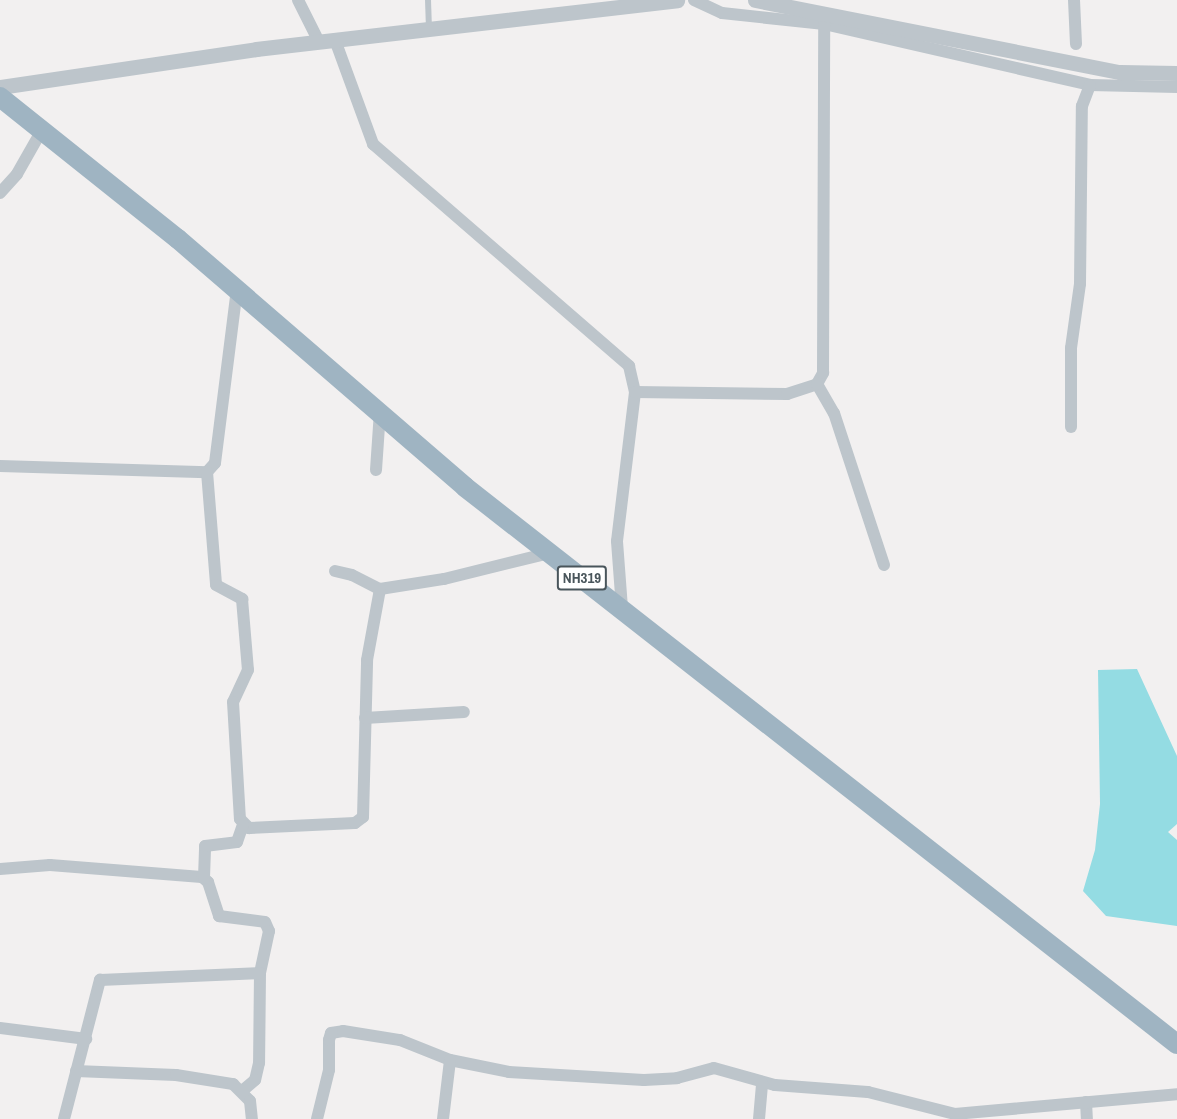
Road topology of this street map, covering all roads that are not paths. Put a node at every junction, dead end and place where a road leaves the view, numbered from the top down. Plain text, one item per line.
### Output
1 (298, 0) edge
2 (428, 0) edge
3 (677, 0) edge
4 (694, 0) edge
5 (755, 0) edge
6 (1074, 0) edge
7 (824, 24) junction
8 (429, 29) junction
9 (327, 41) junction
10 (1076, 44) dead end
11 (1177, 73) edge
12 (1090, 85) junction
13 (0, 87) edge
14 (1177, 87) edge
15 (0, 97) edge
16 (42, 130) junction
17 (0, 194) edge
18 (237, 290) junction
19 (817, 384) junction
20 (635, 392) junction
21 (380, 412) junction
22 (1071, 427) dead end
23 (0, 466) edge
24 (376, 471) dead end
25 (207, 472) junction
26 (549, 553) junction
27 (884, 565) dead end
28 (335, 571) dead end
29 (380, 589) junction
30 (622, 608) junction
31 (464, 712) dead end
32 (365, 718) junction
33 (243, 825) junction
34 (0, 869) edge
35 (204, 878) junction
36 (260, 973) junction
37 (0, 1028) edge
38 (86, 1039) junction
39 (1177, 1044) edge
40 (450, 1060) junction
41 (76, 1071) junction
42 (762, 1083) junction
43 (243, 1090) junction
44 (1177, 1094) edge
45 (1086, 1102) junction
46 (255, 1118) edge
47 (64, 1119) edge
48 (317, 1119) edge
49 (443, 1119) edge
50 (759, 1119) edge
51 (1087, 1119) edge

1 - 9 street
2 - 8 lane
3 - 8 street
4 - 7 street
5 - 11 street
6 - 10 street
7 - 12 street
7 - 19 street
8 - 9 street
9 - 13 street
9 - 20 street
12 - 14 street
12 - 22 street
15 - 16 highway, NH319
16 - 17 street
16 - 18 highway, NH319
18 - 21 highway, NH319
18 - 25 street
19 - 20 street
19 - 27 street
20 - 30 street
21 - 24 street
21 - 26 highway, NH319
23 - 25 street
25 - 33 street
26 - 29 street
26 - 30 highway, NH319
28 - 29 street
29 - 32 street
30 - 39 highway, NH319
31 - 32 street
32 - 33 street
33 - 35 street
34 - 35 street
35 - 36 street
36 - 38 street
36 - 43 street
37 - 38 street
38 - 41 street
40 - 42 street
40 - 48 street
40 - 49 street
41 - 43 street
41 - 47 street
42 - 45 street
42 - 50 street
43 - 46 street
44 - 45 street
45 - 51 street

